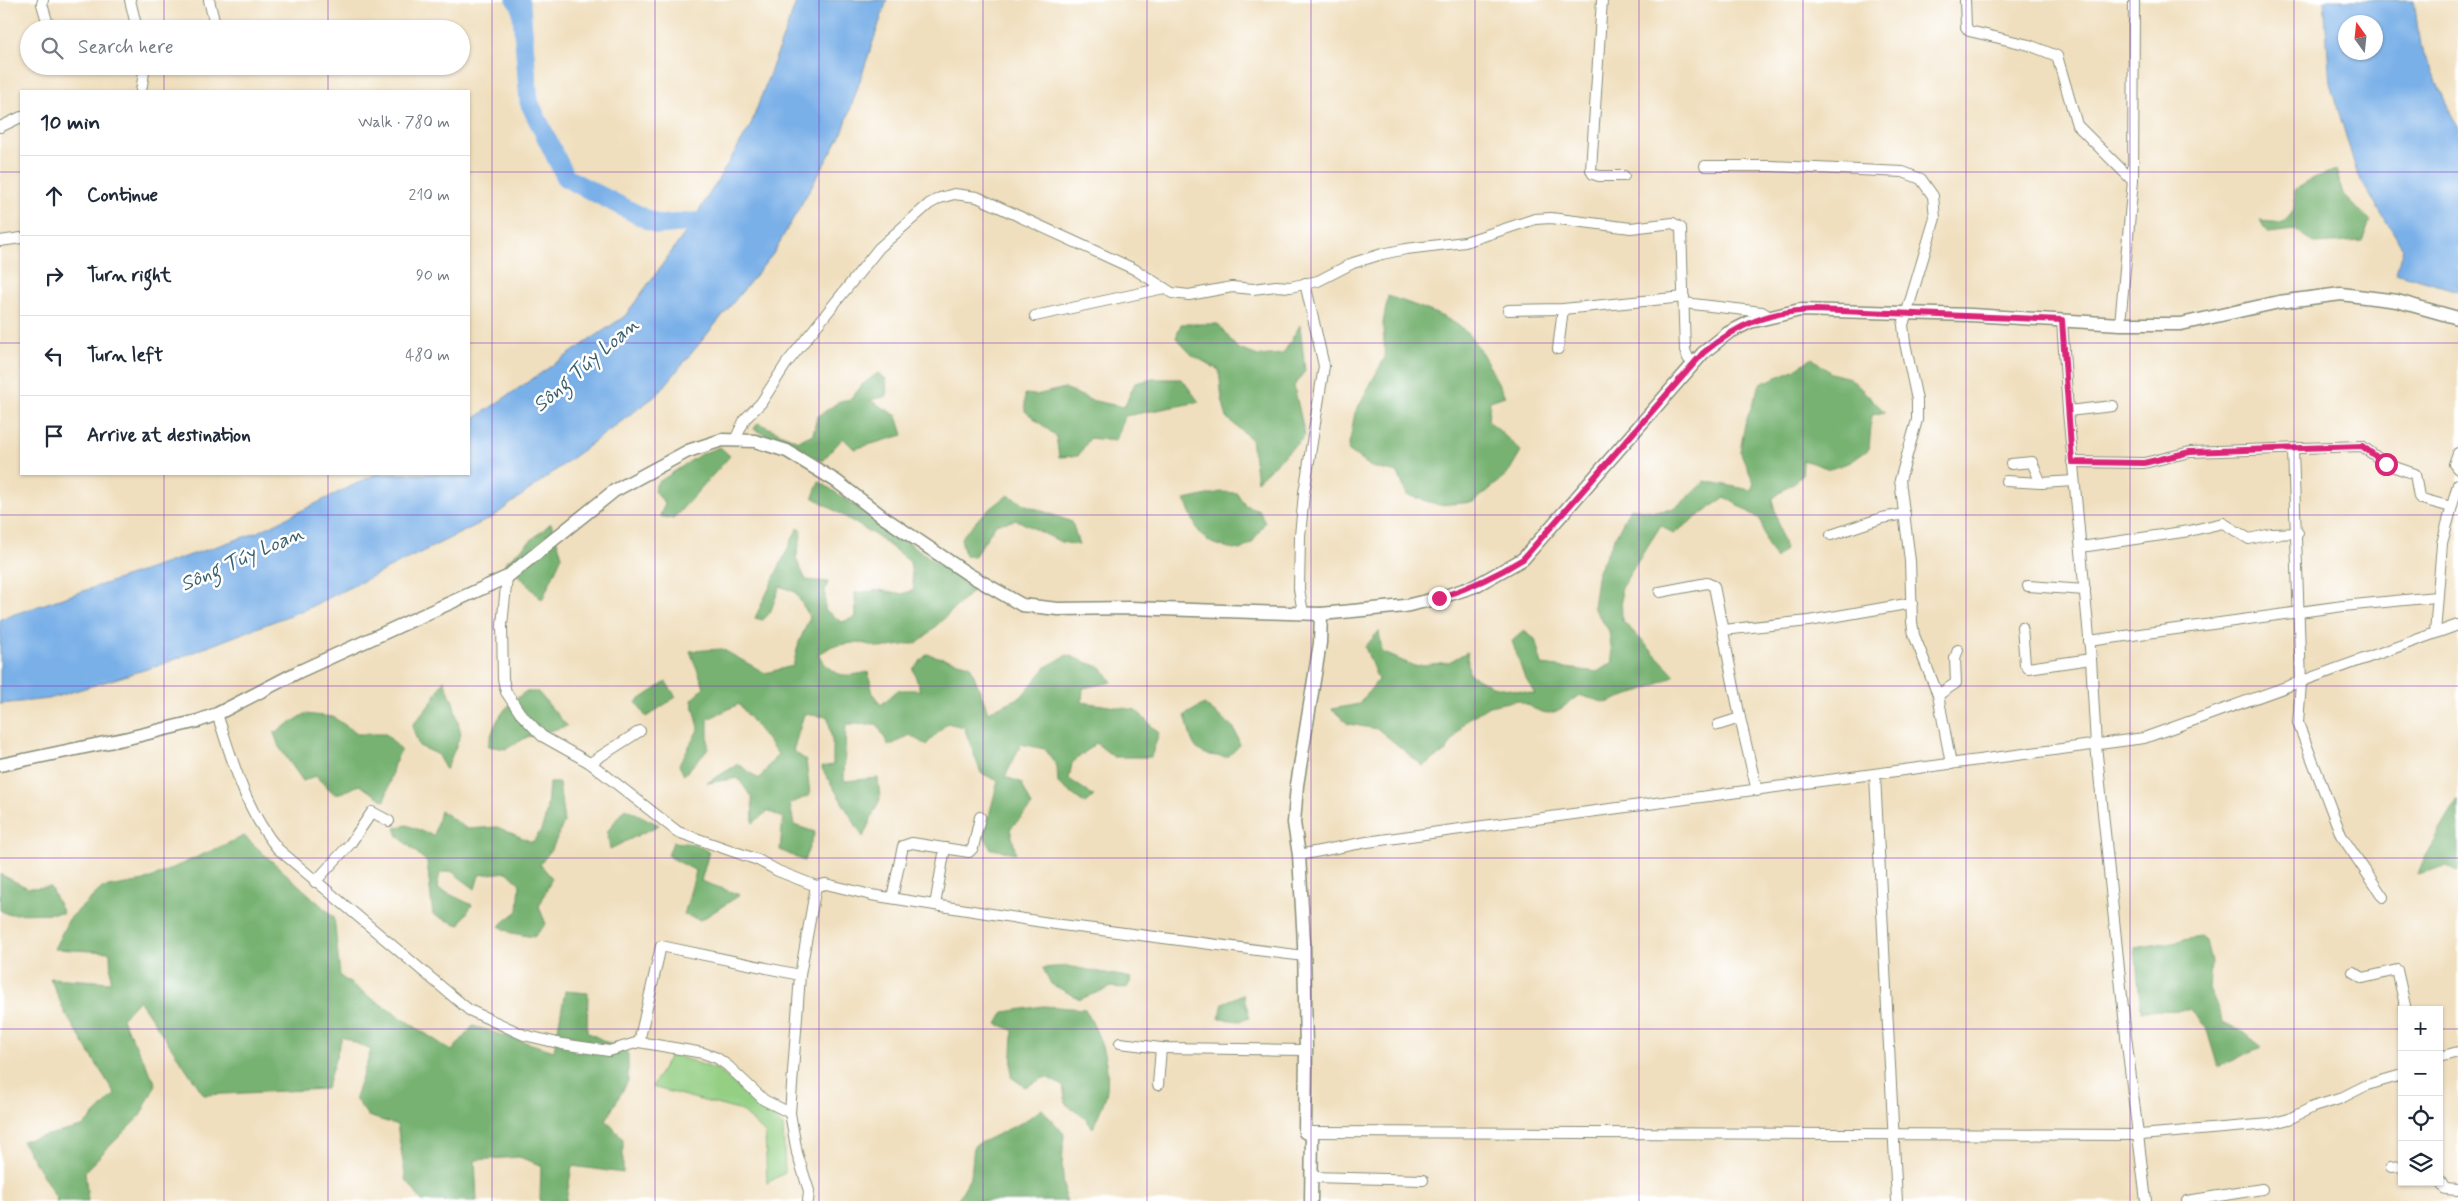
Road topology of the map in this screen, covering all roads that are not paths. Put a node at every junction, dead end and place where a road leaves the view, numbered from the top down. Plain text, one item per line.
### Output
1 (43, 0) edge
2 (130, 0) edge
3 (209, 0) edge
4 (1602, 0) edge
5 (1966, 0) edge
6 (2134, 0) edge
7 (47, 20) edge
8 (135, 20) edge
9 (214, 20) edge
10 (144, 75) edge
11 (141, 90) edge
12 (20, 117) edge
13 (0, 127) edge
14 (1705, 166) dead end
15 (1624, 176) dead end
16 (2133, 180) junction
17 (20, 238) edge
18 (0, 241) edge
19 (1305, 283) junction
20 (1164, 288) junction
21 (1684, 300) junction
22 (1563, 309) junction
23 (1508, 310) dead end
24 (1908, 314) junction
25 (1035, 316) dead end
26 (1768, 316) junction
27 (2458, 318) edge
28 (2062, 320) junction
29 (2120, 324) junction
30 (1558, 349) dead end
31 (1694, 364) junction
32 (2113, 406) dead end
33 (2068, 411) junction
34 (735, 440) junction
35 (2293, 450) junction
36 (2458, 453) edge
37 (2072, 462) junction
38 (2010, 464) dead end
39 (2458, 469) edge
40 (2006, 481) dead end
41 (2074, 481) junction
42 (2041, 483) junction
43 (2458, 484) edge
44 (2454, 500) edge
45 (1905, 514) junction
46 (2298, 533) junction
47 (1831, 535) dead end
48 (2081, 547) junction
49 (508, 577) junction
50 (2028, 586) dead end
51 (2085, 590) junction
52 (1660, 592) dead end
53 (2436, 598) junction
54 (1912, 603) junction
55 (1303, 613) junction
56 (1322, 614) junction
57 (2297, 614) junction
58 (2458, 625) edge
59 (2022, 627) dead end
60 (1723, 630) junction
61 (2435, 633) junction
62 (2089, 641) junction
63 (1958, 650) dead end
64 (2091, 659) junction
65 (2301, 683) junction
66 (1938, 695) junction
67 (217, 714) junction
68 (1740, 718) junction
69 (1718, 725) dead end
70 (640, 731) dead end
71 (2096, 745) junction
72 (590, 762) junction
73 (1950, 764) junction
74 (0, 765) edge
75 (1875, 775) junction
76 (1757, 791) junction
77 (980, 817) dead end
78 (389, 821) dead end
79 (945, 848) junction
80 (1299, 856) junction
81 (315, 882) junction
82 (816, 886) junction
83 (2383, 897) dead end
84 (892, 898) junction
85 (935, 905) junction
86 (1304, 956) junction
87 (2353, 972) dead end
88 (800, 975) junction
89 (2405, 1006) edge
90 (639, 1042) junction
91 (1120, 1043) dead end
92 (1161, 1048) junction
93 (1306, 1050) junction
94 (2458, 1052) edge
95 (2443, 1056) edge
96 (2398, 1076) edge
97 (1158, 1085) dead end
98 (790, 1113) junction
99 (1304, 1132) junction
100 (1894, 1134) junction
101 (2140, 1135) junction
102 (2398, 1166) edge
103 (2391, 1167) dead end
104 (1312, 1177) junction
105 (1423, 1180) dead end
106 (2443, 1185) edge
107 (2262, 1189) dead end
108 (2458, 1190) edge
109 (808, 1201) edge
110 (1311, 1201) edge
111 (1897, 1201) edge
112 (2146, 1201) edge
113 (2186, 1201) edge

1 - 7 street
2 - 8 street
3 - 9 street
4 - 15 street
5 - 16 street
6 - 16 street
10 - 11 street
12 - 13 street
14 - 24 street
16 - 29 street
17 - 18 street
19 - 20 street
19 - 21 street
19 - 55 street
20 - 25 street
20 - 34 street
21 - 22 street
21 - 26 street
21 - 31 street
22 - 23 street
22 - 30 street
24 - 26 street
24 - 28 street
24 - 45 street
26 - 31 street
27 - 29 street
28 - 29 street
28 - 33 street
31 - 56 street
32 - 33 street
33 - 37 street
34 - 49 street
34 - 55 street
35 - 37 street
35 - 44 street
35 - 46 street
36 - 39 street
37 - 41 street
38 - 42 street
40 - 42 street
41 - 42 street
41 - 48 street
43 - 44 street
44 - 53 street
45 - 47 street
45 - 54 street
46 - 48 street
46 - 57 street
48 - 51 street
49 - 67 street
49 - 72 street
50 - 51 street
51 - 62 street
52 - 60 street
53 - 57 street
53 - 61 street
54 - 60 street
54 - 66 street
55 - 56 street
56 - 80 street
57 - 62 street
57 - 65 street
58 - 61 street
59 - 64 street
60 - 68 street
61 - 65 street
62 - 64 street
63 - 66 street
64 - 71 street
65 - 71 street
65 - 83 street
66 - 73 street
67 - 74 street
67 - 81 street
68 - 69 street
68 - 76 street
70 - 72 street
71 - 73 street
71 - 101 street
72 - 82 street
73 - 75 street
75 - 76 street
75 - 100 street
76 - 80 street
77 - 79 street
78 - 81 street
79 - 84 street
79 - 85 street
80 - 86 street
81 - 90 street
82 - 84 street
82 - 88 street
84 - 85 street
85 - 86 street
86 - 93 street
87 - 89 street
88 - 90 street
88 - 98 street
90 - 98 street
91 - 92 street
92 - 93 street
92 - 97 street
93 - 99 street
94 - 95 street
96 - 101 street
98 - 109 street
99 - 100 street
99 - 104 street
100 - 101 street
100 - 111 street
101 - 112 street
102 - 103 street
104 - 105 street
104 - 110 street
106 - 108 street
107 - 113 street

